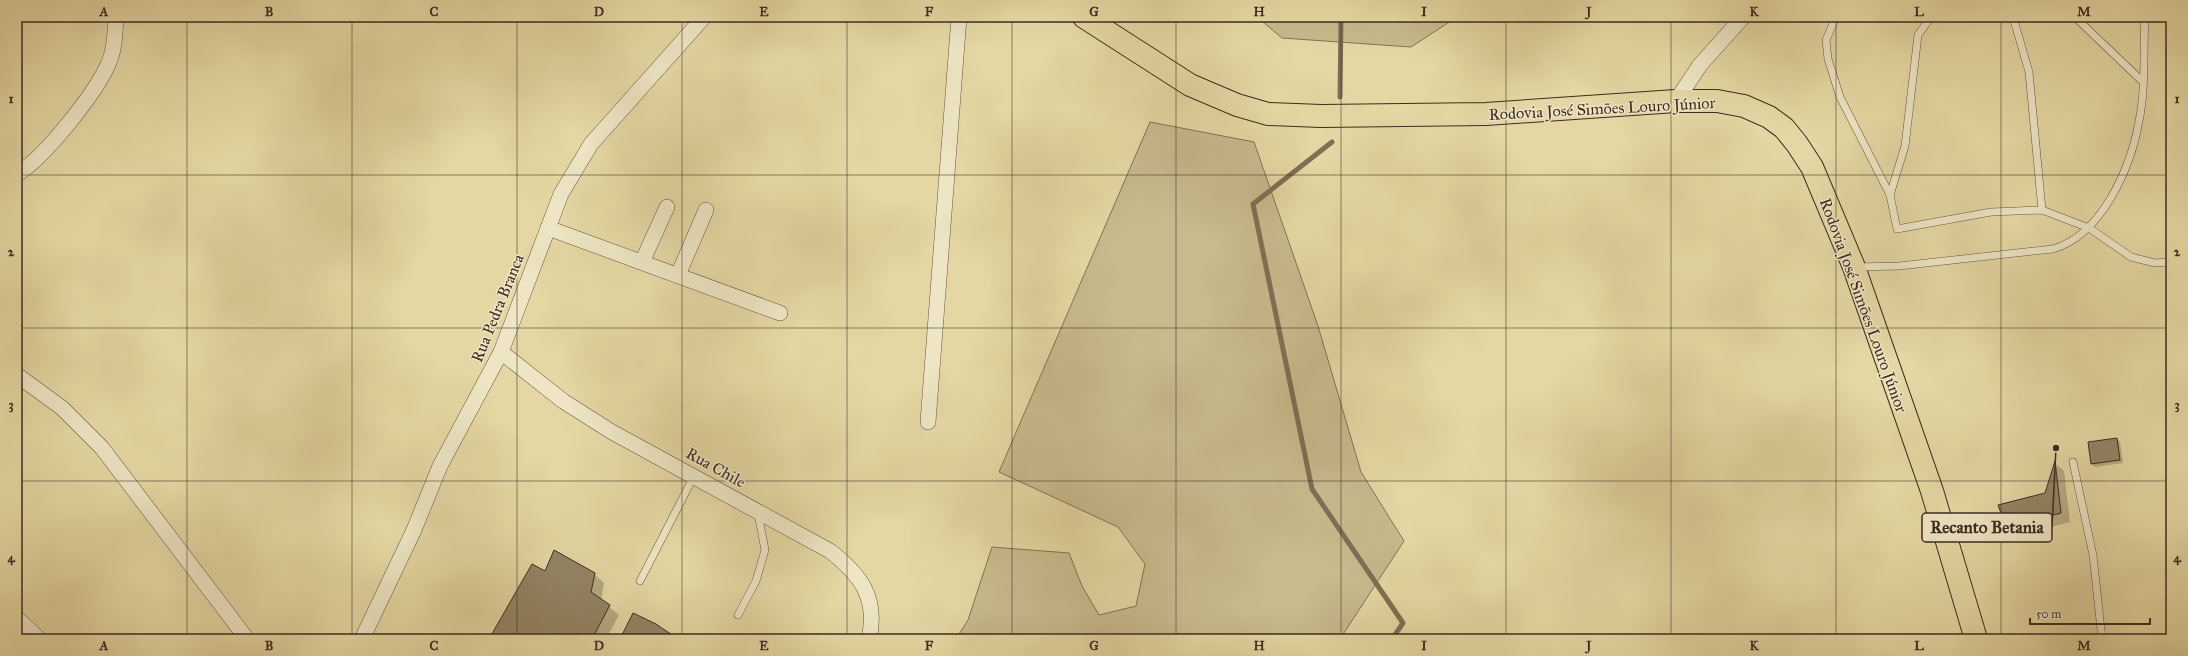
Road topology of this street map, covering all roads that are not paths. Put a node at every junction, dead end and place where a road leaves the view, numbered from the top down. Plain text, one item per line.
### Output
1 (116, 17) edge
2 (704, 17) edge
3 (959, 17) edge
4 (1084, 17) edge
5 (1743, 17) edge
6 (1836, 17) edge
7 (1931, 17) edge
8 (2013, 17) edge
9 (2075, 17) edge
10 (2144, 17) edge
11 (2142, 81) junction
12 (1676, 102) junction
13 (17, 174) edge
14 (1890, 195) junction
15 (666, 207) dead end
16 (706, 210) dead end
17 (2042, 210) junction
18 (548, 228) junction
19 (2089, 228) junction
20 (642, 262) junction
21 (2171, 262) edge
22 (1854, 267) junction
23 (678, 275) junction
24 (780, 313) dead end
25 (501, 352) junction
26 (17, 375) edge
27 (928, 422) dead end
28 (2073, 462) dead end
29 (694, 476) junction
30 (758, 511) junction
31 (640, 581) dead end
32 (738, 614) dead end
33 (17, 618) edge
34 (39, 639) edge
35 (247, 639) edge
36 (362, 639) edge
37 (870, 639) edge
38 (1976, 639) edge
39 (2102, 639) edge

1 - 13 street
2 - 18 street, Rua Pedra Branca
3 - 27 street
4 - 12 main road, Rodovia José Simões Louro Júnior
5 - 12 street
6 - 14 lane
7 - 14 lane
8 - 17 lane
9 - 11 lane
10 - 11 lane
11 - 19 lane
12 - 22 main road, Rodovia José Simões Louro Júnior
14 - 17 lane
15 - 20 street
16 - 23 street
17 - 19 lane
18 - 20 street
18 - 25 street, Rua Pedra Branca
19 - 21 lane
19 - 22 lane
20 - 23 street
22 - 38 main road, Rodovia José Simões Louro Júnior
23 - 24 street
25 - 29 street, Rua Chile
25 - 36 street, Rua Pedra Branca
26 - 35 street
28 - 39 lane
29 - 30 street, Rua Chile
29 - 31 lane
30 - 32 lane
30 - 37 street, Rua Chile
33 - 34 street

